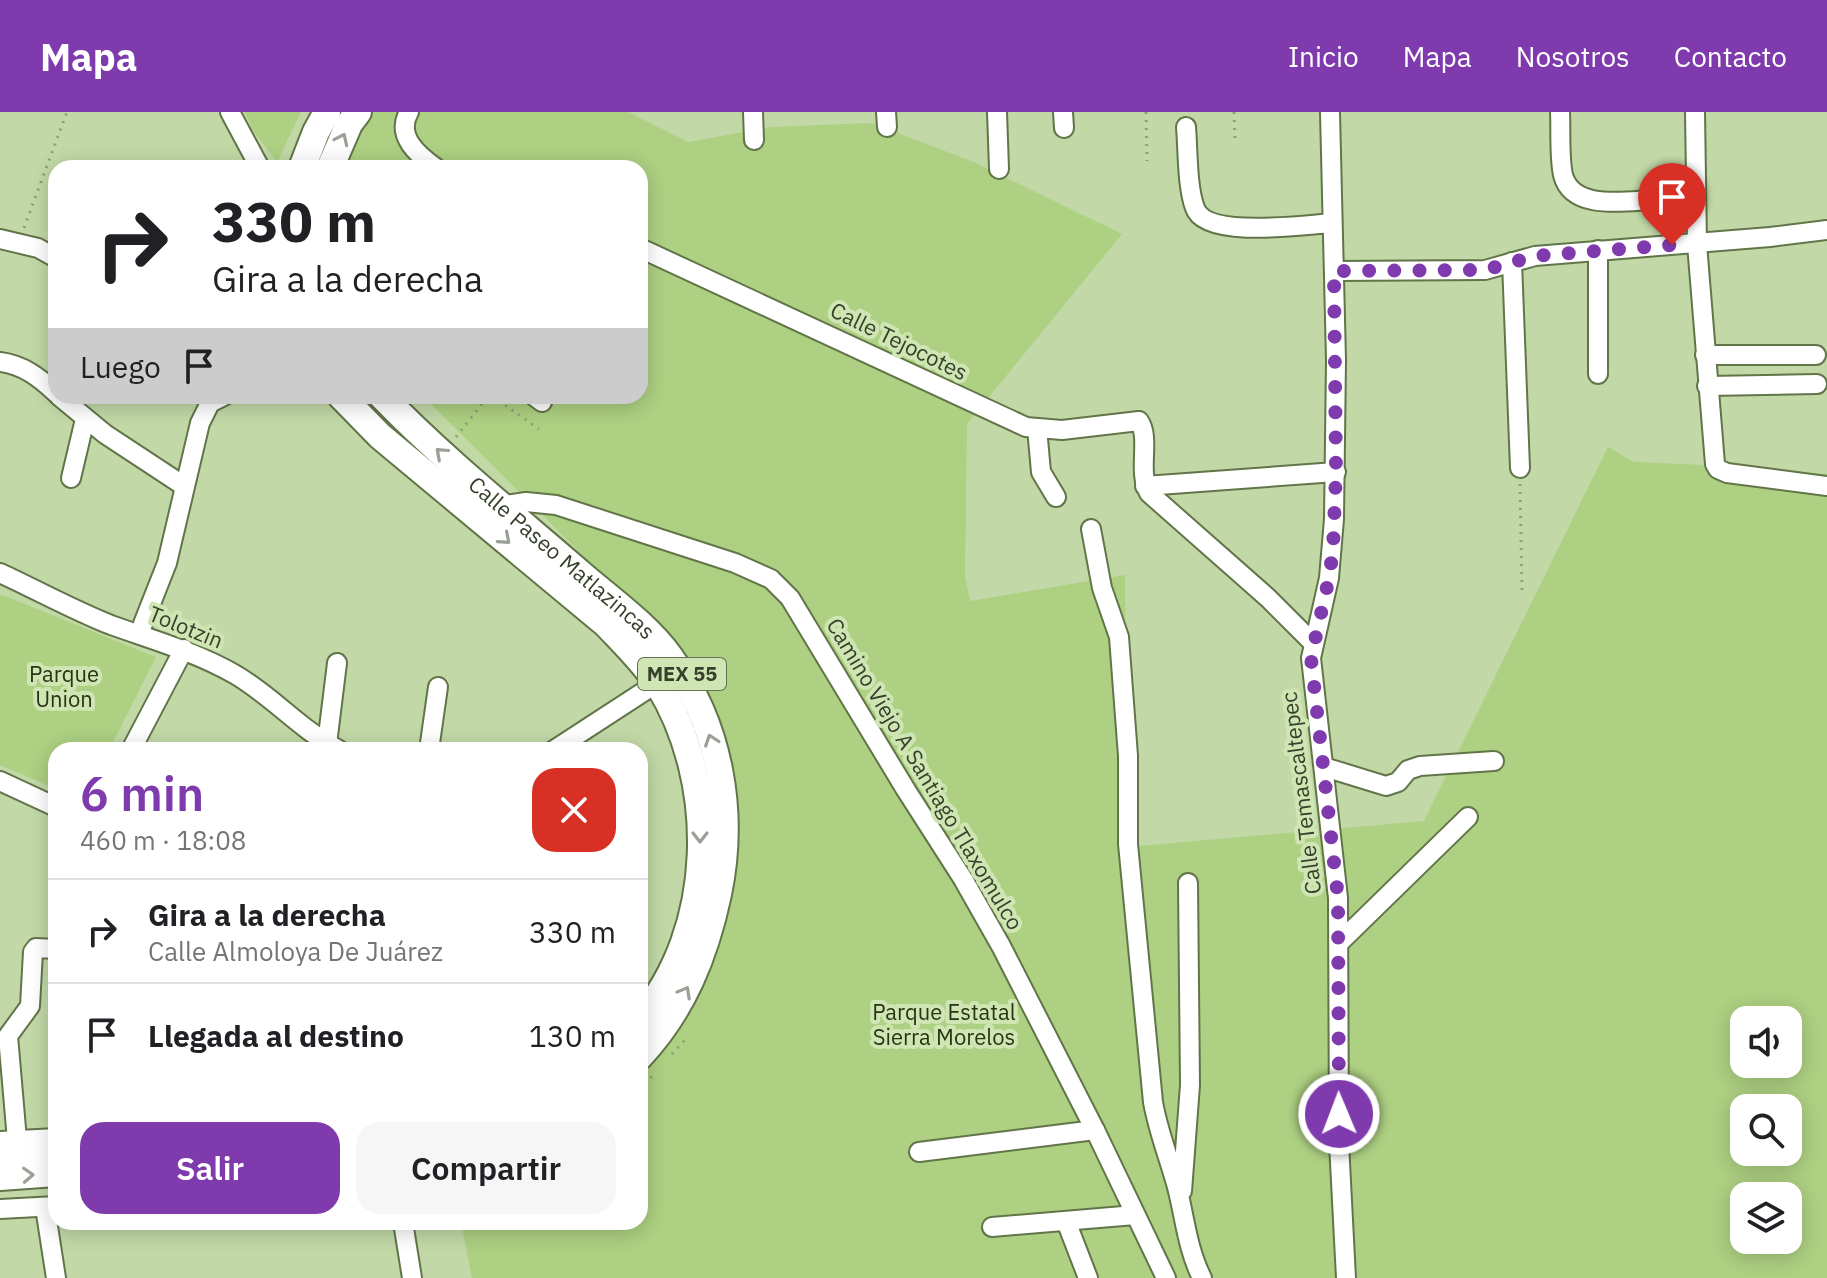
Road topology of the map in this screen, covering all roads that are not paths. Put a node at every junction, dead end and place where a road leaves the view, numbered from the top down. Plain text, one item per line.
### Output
1 (230, 112) edge
2 (327, 112) edge
3 (358, 112) edge
4 (409, 112) edge
5 (753, 112) edge
6 (997, 112) edge
7 (1330, 112) edge
8 (1560, 112) edge
9 (1695, 112) edge
10 (1186, 127) dead end
11 (754, 140) dead end
12 (256, 160) edge
13 (305, 160) edge
14 (333, 160) edge
15 (428, 160) edge
16 (999, 169) dead end
17 (1652, 200) dead end
18 (1332, 223) junction
19 (1827, 230) edge
20 (9, 241) edge
21 (1697, 244) junction
22 (1598, 250) junction
23 (648, 252) edge
24 (48, 255) edge
25 (1512, 262) junction
26 (1334, 271) junction
27 (1705, 355) junction
28 (1816, 355) dead end
29 (0, 362) edge
30 (1598, 374) dead end
31 (1817, 384) dead end
32 (48, 386) edge
33 (1707, 386) junction
34 (69, 404) edge
35 (209, 404) edge
36 (349, 404) edge
37 (390, 404) edge
38 (85, 419) junction
39 (1037, 428) junction
40 (1520, 468) road end
41 (1336, 472) junction
42 (71, 478) dead end
43 (184, 486) junction
44 (1145, 486) junction
45 (1827, 486) edge
46 (1056, 497) dead end
47 (501, 505) junction
48 (475, 513) junction
49 (1091, 529) dead end
50 (0, 573) edge
51 (139, 634) junction
52 (1312, 642) junction
53 (184, 649) junction
54 (337, 663) dead end
55 (657, 683) junction
56 (438, 687) dead end
57 (135, 742) edge
58 (326, 742) edge
59 (333, 742) edge
60 (430, 742) edge
61 (566, 742) edge
62 (1494, 761) dead end
63 (1324, 767) junction
64 (0, 781) edge
65 (48, 803) edge
66 (1468, 817) dead end
67 (1188, 883) dead end
68 (1339, 943) junction
69 (47, 948) edge
70 (650, 995) edge
71 (648, 1046) edge
72 (1095, 1130) junction
73 (48, 1139) edge
74 (6, 1146) edge
75 (48, 1151) edge
76 (919, 1152) dead end
77 (48, 1174) edge
78 (0, 1177) edge
79 (1180, 1206) junction
80 (48, 1207) edge
81 (0, 1209) edge
82 (1135, 1215) junction
83 (1066, 1221) junction
84 (992, 1227) dead end
85 (53, 1230) edge
86 (404, 1230) edge
87 (56, 1278) edge
88 (412, 1278) edge
89 (1088, 1278) edge
90 (1166, 1278) edge
91 (1202, 1278) edge
92 (1346, 1278) edge

1 - 12 street
2 - 13 highway
14 -> 3 highway
4 - 15 street
5 - 11 street
6 - 16 street
7 - 18 street, Calle Temascaltepec
8 - 17 street
9 - 21 street
10 - 18 street
18 - 26 street, Calle Temascaltepec
19 - 21 street
20 - 24 street
21 - 22 street
21 - 27 street
22 - 25 street
22 - 30 street
23 - 39 street, Calle Tejocotes
25 - 26 street
25 - 40 street
26 - 41 street, Calle Temascaltepec
27 - 28 street
27 - 33 street
29 - 32 street
31 - 33 street
33 - 45 street
34 - 38 street
35 - 43 street
36 - 48 highway, Calle Paseo Matlazincas / MEX 55
47 -> 37 highway, Calle Paseo Matlazincas / MEX 55
38 - 42 street
38 - 43 street
39 - 44 street, Calle Tejocotes
39 - 46 street
41 - 44 street
41 - 52 street, Calle Temascaltepec
43 - 51 street
44 - 52 street
47 - 48 street, Camino Viejo A Santiago Tlaxomulco
71 -> 47 highway, Calle Paseo Matlazincas / MEX 55
47 - 72 street, Camino Viejo A Santiago Tlaxomulco
48 -> 55 highway, Calle Paseo Matlazincas / MEX 55
49 - 79 street
50 - 51 street, Tolotzin
51 - 53 street, Tolotzin
52 - 63 street, Calle Temascaltepec
53 - 57 street
53 - 58 street, Tolotzin
54 - 59 street
55 - 61 street
55 -> 70 highway, Calle Paseo Matlazincas / MEX 55
56 - 60 street
62 - 63 street
63 - 68 street, Calle Temascaltepec
64 - 65 street
66 - 68 street
67 - 79 street
68 - 92 street, Calle Temascaltepec
69 - 74 street
72 - 76 street
72 - 82 street, Camino Viejo A Santiago Tlaxomulco
73 - 74 street
74 - 75 highway
78 -> 77 highway
79 - 91 street
80 - 81 street
82 - 83 street
82 - 90 street, Camino Viejo A Santiago Tlaxomulco
83 - 84 street
83 - 89 street
85 - 87 street
86 - 88 street

